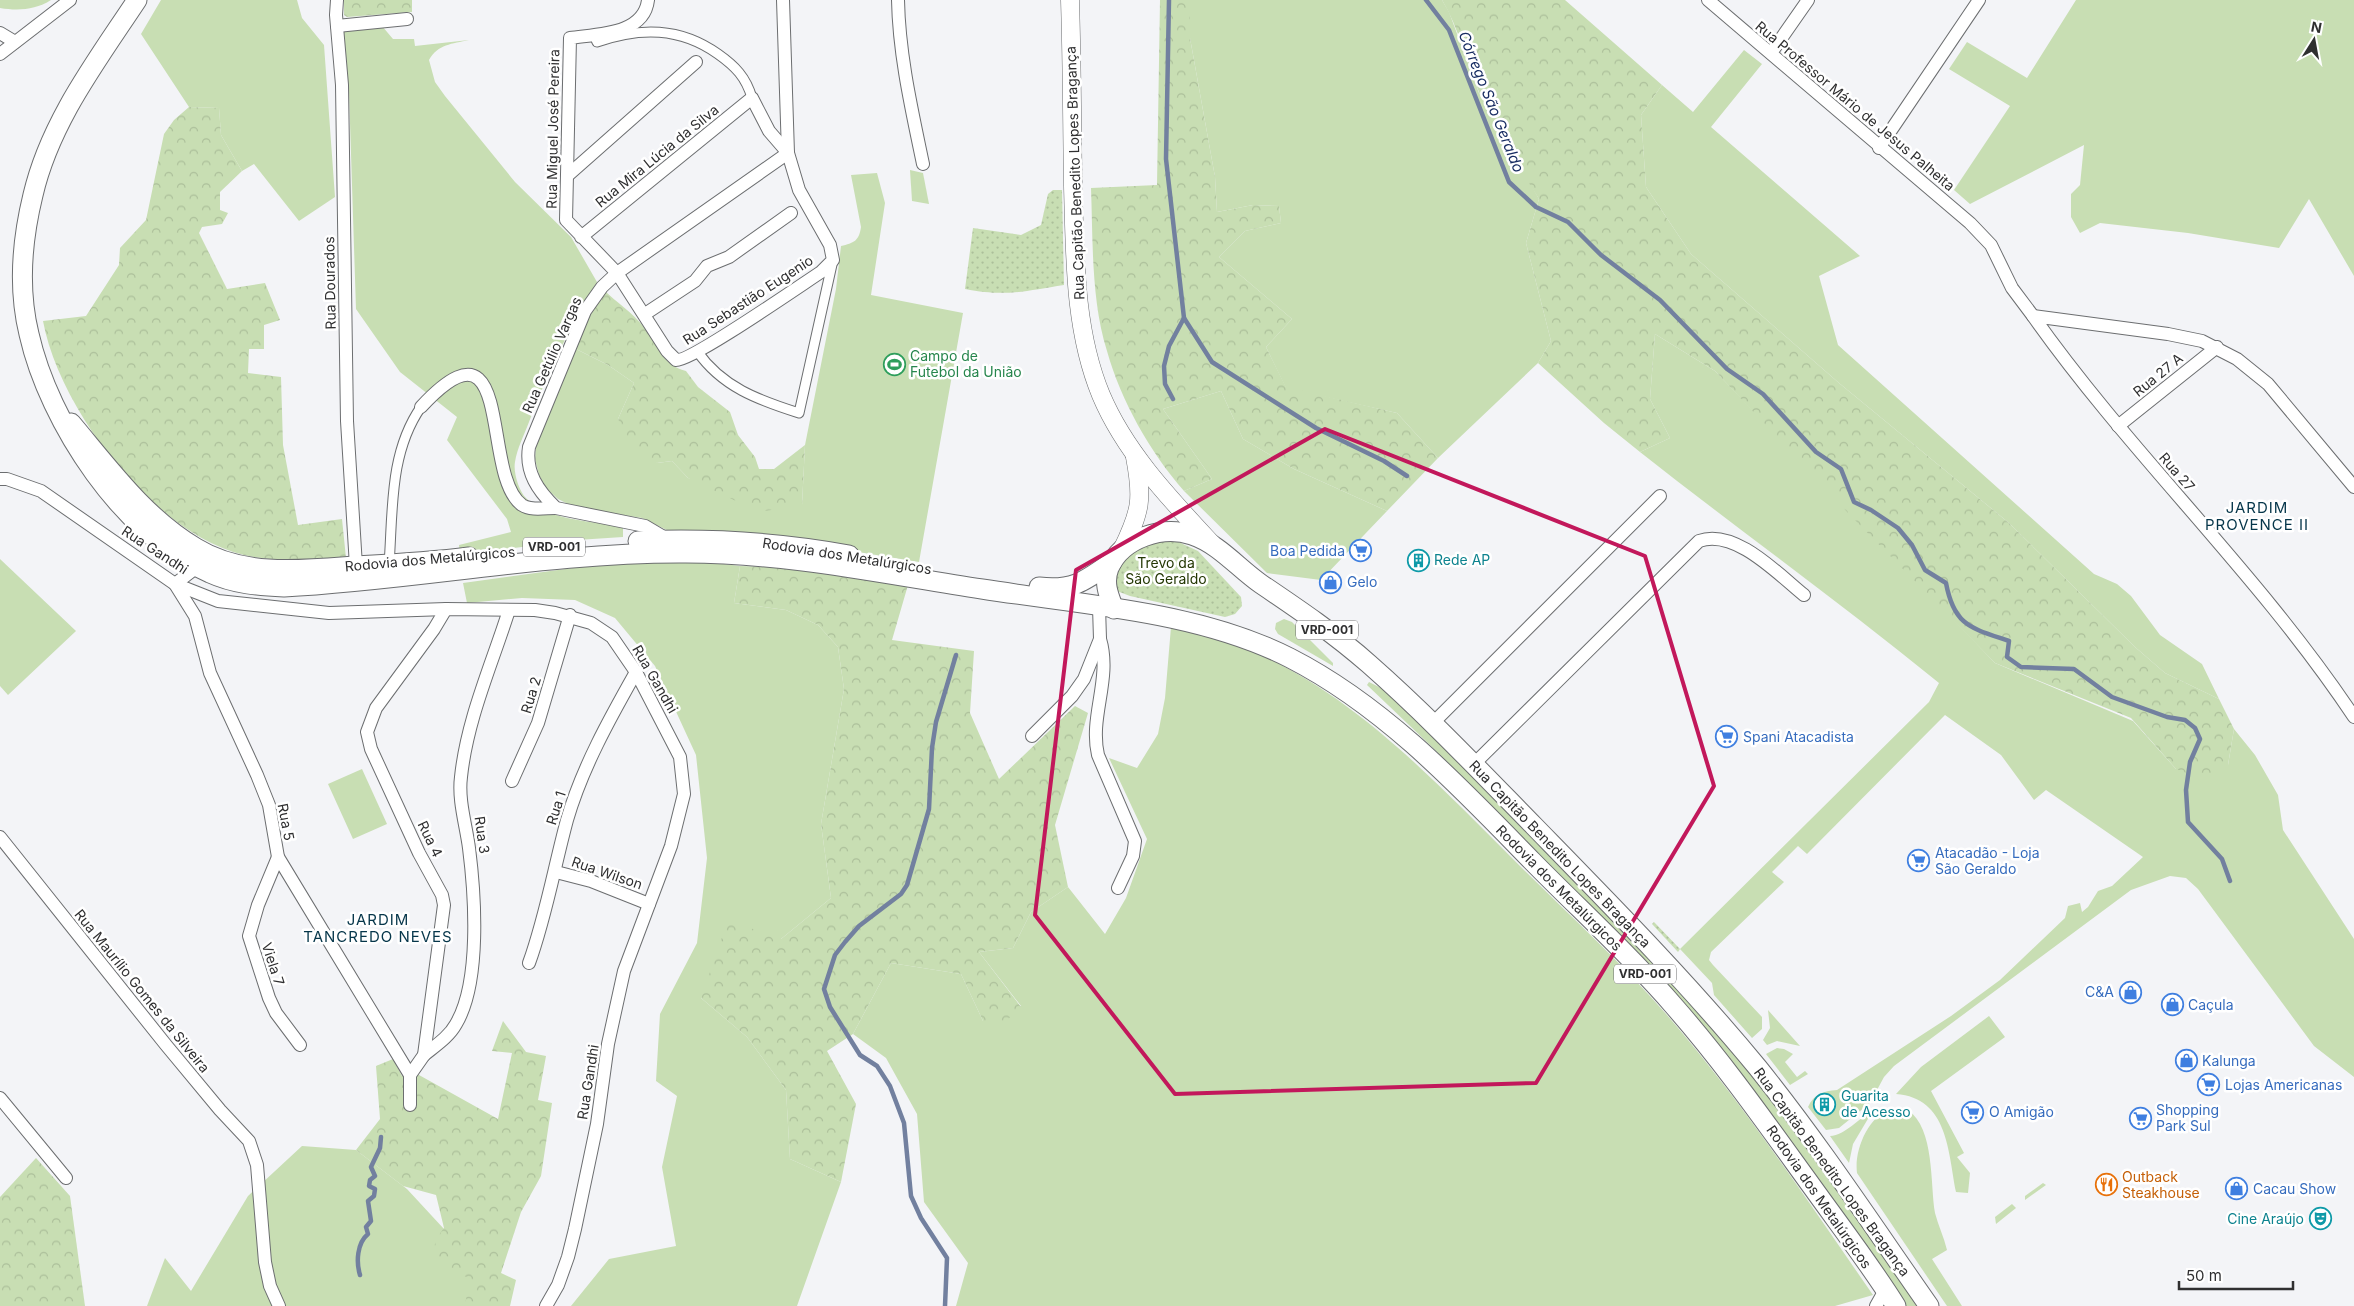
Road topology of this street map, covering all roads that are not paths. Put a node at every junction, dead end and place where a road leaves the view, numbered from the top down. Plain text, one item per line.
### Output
1 (70, 0) edge
2 (137, 0) edge
3 (337, 0) edge
4 (648, 0) edge
5 (783, 0) edge
6 (898, 0) edge
7 (1070, 0) edge
8 (1708, 0) edge
9 (1808, 0) edge
10 (1979, 0) edge
11 (407, 19) dead end
12 (337, 26) junction
13 (0, 33) edge
14 (594, 35) junction
15 (16, 42) junction
16 (1770, 53) junction
17 (0, 54) edge
18 (696, 62) dead end
19 (752, 98) junction
20 (1879, 148) junction
21 (788, 153) junction
22 (923, 164) dead end
23 (567, 176) junction
24 (791, 213) dead end
25 (1960, 214) joint
26 (581, 237) junction
27 (833, 260) junction
28 (617, 273) junction
29 (645, 314) junction
30 (2033, 316) junction
31 (2217, 347) junction
32 (697, 351) junction
33 (52, 401) junction
34 (421, 406) joint
35 (2118, 426) junction
36 (1134, 454) junction
37 (0, 479) edge
38 (2354, 487) edge
39 (1660, 496) dead end
40 (556, 508) junction
41 (669, 540) junction
42 (1214, 546) junction
43 (1117, 556) junction
44 (389, 565) junction
45 (356, 566) junction
46 (197, 567) junction
47 (176, 584) junction
48 (1804, 595) dead end
49 (1107, 608) junction
50 (446, 609) junction
51 (509, 610) junction
52 (570, 615) junction
53 (1100, 639) junction
54 (636, 672) junction
55 (2354, 717) edge
56 (1433, 723) junction
57 (1032, 736) dead end
58 (1473, 764) junction
59 (512, 781) dead end
60 (0, 836) edge
61 (278, 857) junction
62 (556, 872) junction
63 (1118, 888) dead end
64 (650, 904) junction
65 (529, 963) dead end
66 (300, 1045) dead end
67 (424, 1055) junction
68 (410, 1075) junction
69 (0, 1098) edge
70 (410, 1106) dead end
71 (66, 1178) dead end
72 (1881, 1298) edge
73 (279, 1306) edge
74 (546, 1306) edge
75 (1896, 1306) edge
76 (1929, 1306) edge

1 - 15 street
2 - 33 main road, Rodovia dos Metalúrgicos
3 - 12 street, Rua Dourados
4 - 14 street
5 - 21 street
6 - 22 street
7 - 36 main road, Rua Capitão Benedito Lopes Bragança
8 - 16 street, Rua Professor Mário de Jesus Palheita
9 - 16 street
10 - 20 street
11 - 12 street
12 - 45 street, Rua Dourados
13 - 15 street
14 - 19 street
14 - 23 street, Rua Miguel José Pereira
15 - 17 street
16 - 20 street, Rua Professor Mário de Jesus Palheita
18 - 23 street
19 - 21 street
19 - 26 street, Rua Mira Lúcia da Silva
20 - 25 street, Rua Professor Mário de Jesus Palheita
21 - 27 street
21 - 28 street, Rua Getúlio Vargas
23 - 26 street, Rua Miguel José Pereira
24 - 29 street
25 - 30 street, Rua 27
26 - 28 street
27 - 32 street, Rua Sebastião Eugenio
27 - 32 street
28 - 29 street
28 - 40 street, Rua Getúlio Vargas
29 - 32 street, Rua Sebastião Eugenio
30 - 31 street
30 - 35 street, Rua 27
31 - 35 street, Rua 27 A
31 - 38 street
33 - 45 main road, Rodovia dos Metalúrgicos / VRD-001
33 - 46 main road, Rodovia dos Metalúrgicos
34 - 40 street
34 - 44 street
35 - 55 street, Rua 27
36 - 42 main road, Rua Capitão Benedito Lopes Bragança
36 - 43 main road, Rua Capitão Benedito Lopes Bragança
37 - 47 street, Rua Gandhi
39 - 56 street
40 - 41 street
41 - 43 main road, Rodovia dos Metalúrgicos / VRD-001
41 - 44 main road, Rodovia dos Metalúrgicos / VRD-001
42 - 43 main road, Rua Capitão Benedito Lopes Bragança / VRD-001
42 - 56 main road, Rua Capitão Benedito Lopes Bragança / VRD-001
43 - 49 main road
44 - 45 main road, Rodovia dos Metalúrgicos / VRD-001
46 - 47 street
46 - 49 main road, Rodovia dos Metalúrgicos
47 - 50 street, Rua Gandhi
47 - 61 street, Rua 5
48 - 58 street
49 - 53 street
49 - 72 main road, Rodovia dos Metalúrgicos / VRD-001
50 - 51 street, Rua Gandhi
50 - 67 street, Rua 4
51 - 52 street, Rua Gandhi
51 - 67 street, Rua 3
52 - 54 street, Rua Gandhi
52 - 59 street, Rua 2
53 - 57 street
53 - 63 street
54 - 62 street, Rua 1
54 - 64 street, Rua Gandhi
56 - 58 main road, Rua Capitão Benedito Lopes Bragança / VRD-001
58 - 76 main road, Rua Capitão Benedito Lopes Bragança / VRD-001
60 - 73 street, Rua Maurílio Gomes da Silveira
61 - 66 street, Viela 7
61 - 68 street, Rua 5
62 - 64 street, Rua Wilson
62 - 65 street, Rua 1
64 - 74 street, Rua Gandhi
67 - 68 street, Rua 4
68 - 70 street
69 - 71 street
72 - 75 main road, Rodovia dos Metalúrgicos / VRD-001

